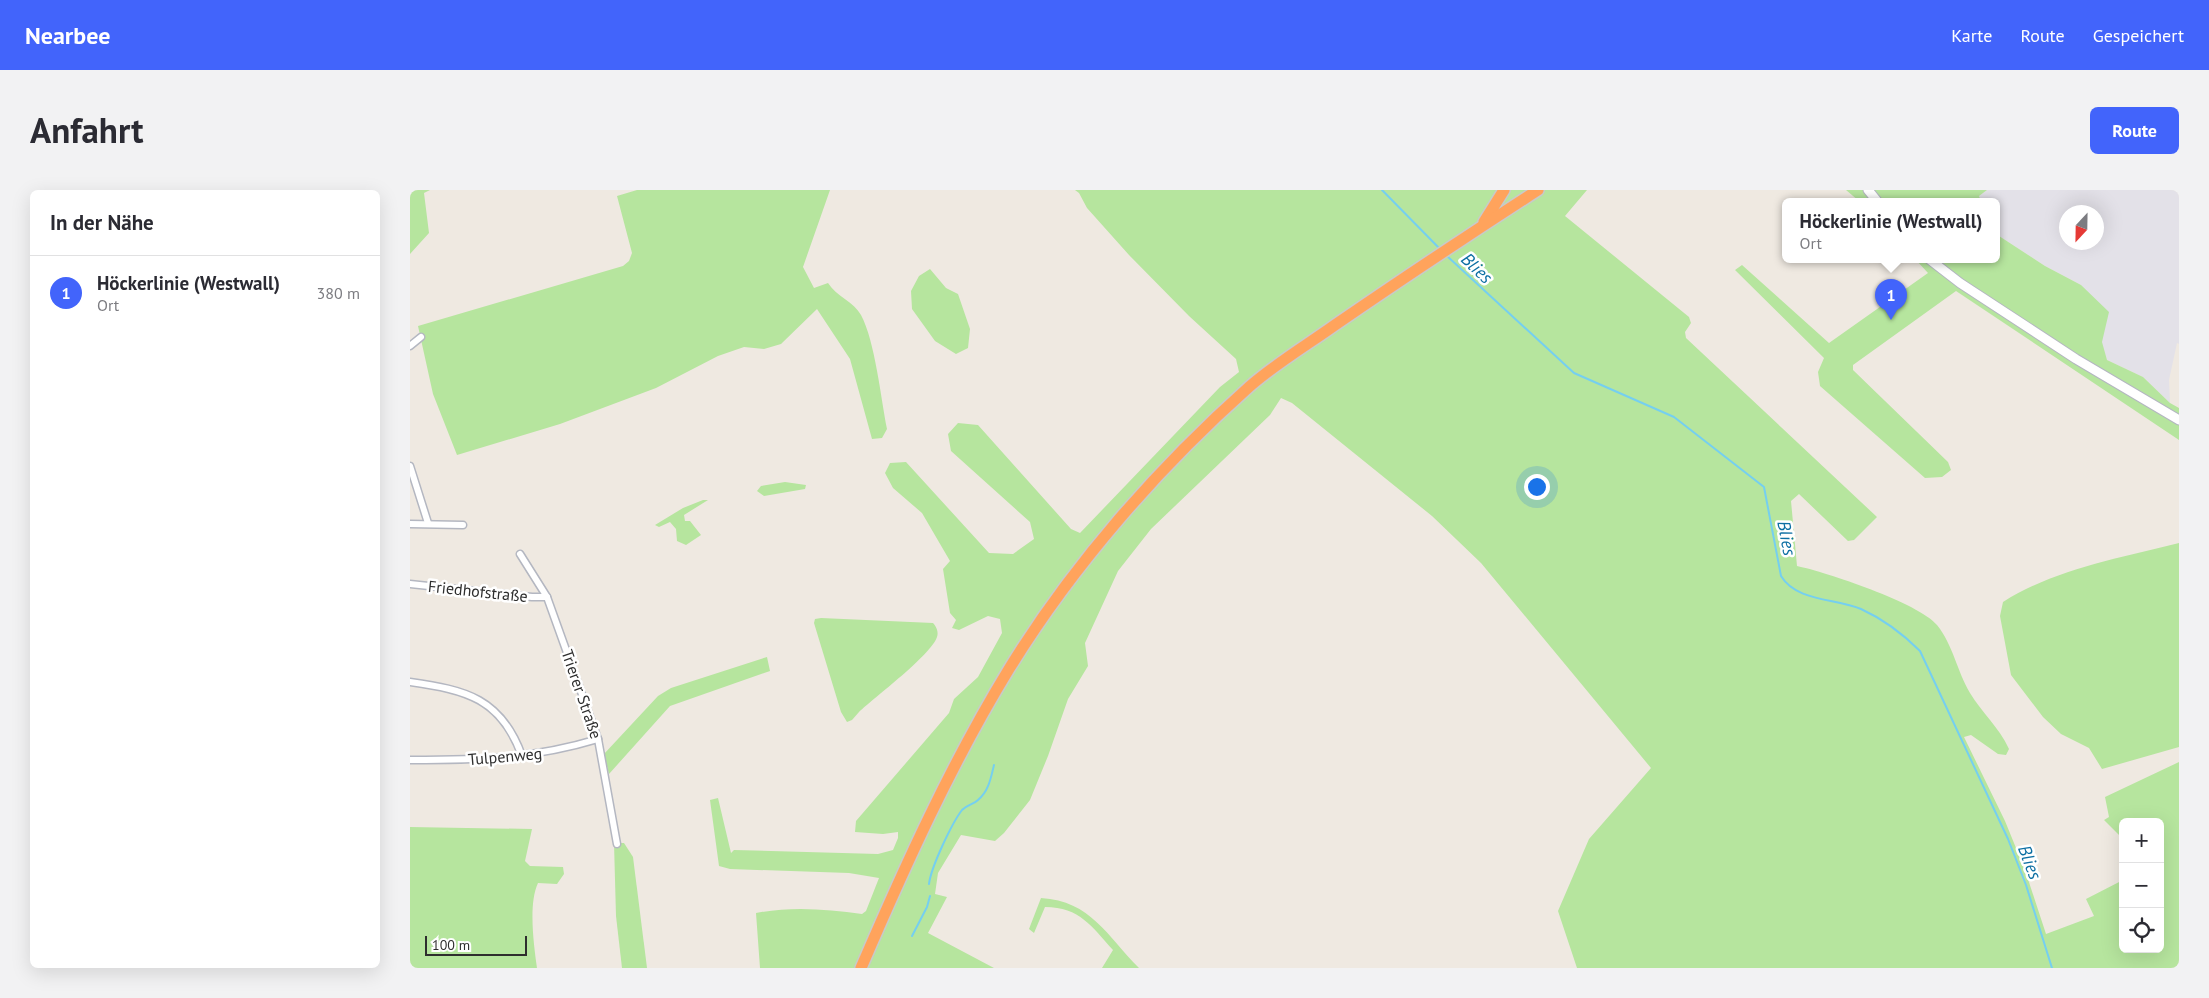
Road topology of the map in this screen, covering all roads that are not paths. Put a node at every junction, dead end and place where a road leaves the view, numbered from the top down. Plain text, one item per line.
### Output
1 (1504, 190) edge
2 (1538, 190) edge
3 (1480, 227) junction
4 (1934, 263) edge
5 (421, 337) dead end
6 (410, 346) edge
7 (2179, 420) edge
8 (410, 466) edge
9 (428, 523) junction
10 (410, 524) edge
11 (463, 525) dead end
12 (520, 554) dead end
13 (410, 584) edge
14 (547, 597) junction
15 (410, 682) edge
16 (598, 739) junction
17 (522, 756) junction
18 (410, 760) edge
19 (617, 844) dead end
20 (861, 968) edge

1 - 3 highway
2 - 3 highway
3 - 20 highway
4 - 7 main road
5 - 6 street
8 - 9 street
9 - 10 street
9 - 11 street
12 - 14 street, Trierer Straße
13 - 14 street, Friedhofstraße
14 - 16 street, Trierer Straße
15 - 17 street
16 - 17 street, Tulpenweg
16 - 19 street, Trierer Straße
17 - 18 street, Tulpenweg

